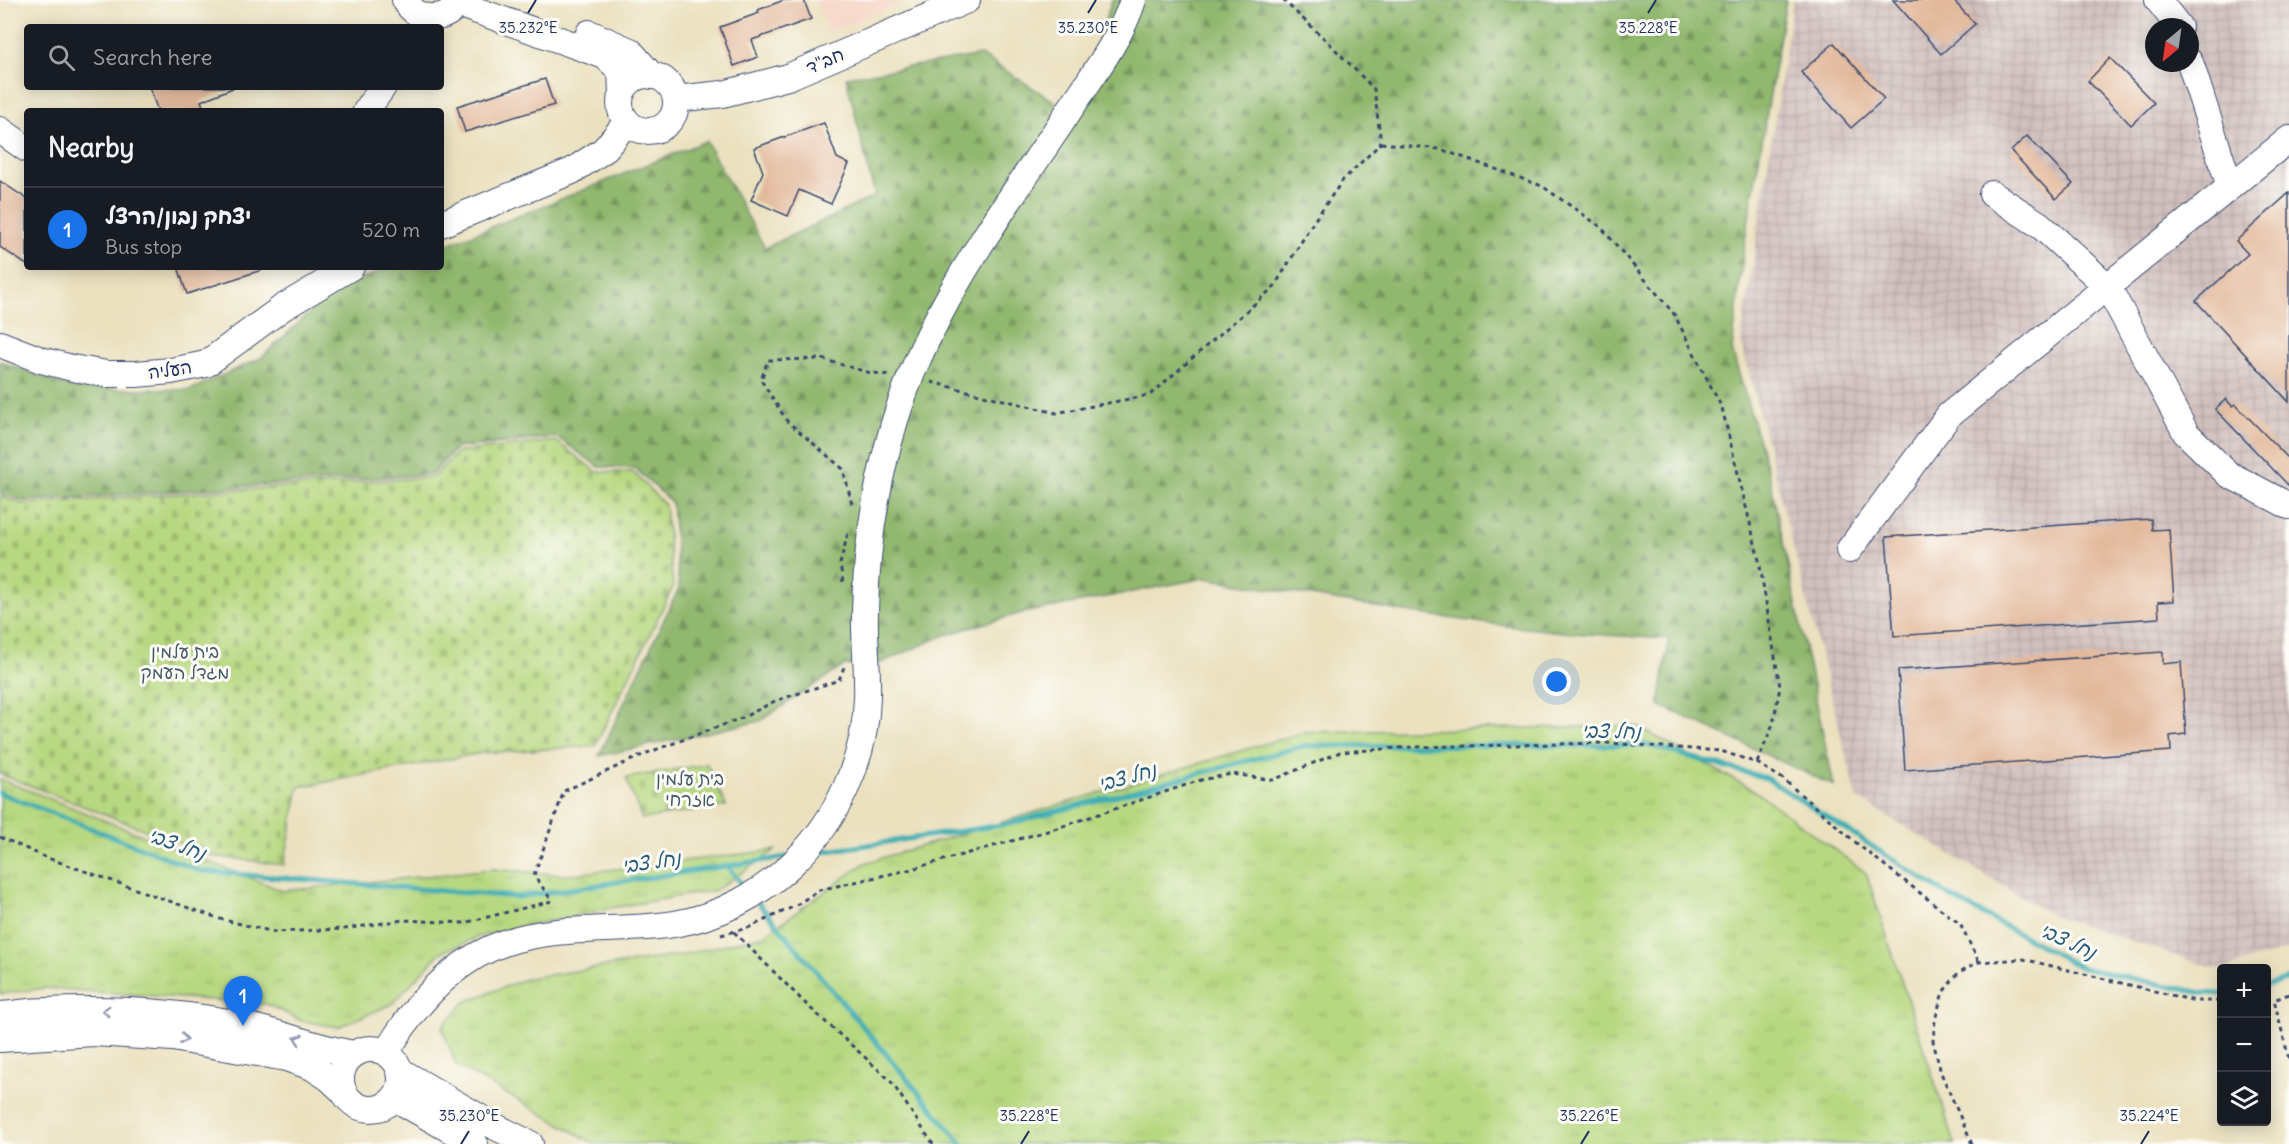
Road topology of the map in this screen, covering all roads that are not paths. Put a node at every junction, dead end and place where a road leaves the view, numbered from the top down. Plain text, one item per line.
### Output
1 (501, 0) edge
2 (967, 0) edge
3 (1133, 0) edge
4 (1149, 0) edge
5 (2158, 0) edge
6 (459, 2) edge
7 (406, 11) edge
8 (2172, 18) edge
9 (432, 22) edge
10 (1121, 29) junction
11 (2193, 72) edge
12 (652, 76) junction
13 (381, 90) edge
14 (622, 93) junction
15 (676, 99) junction
16 (368, 108) edge
17 (627, 122) junction
18 (0, 130) edge
19 (2289, 139) edge
20 (24, 147) edge
21 (2230, 187) junction
22 (1992, 194) dead end
23 (444, 223) edge
24 (346, 270) edge
25 (2108, 287) junction
26 (0, 344) edge
27 (2289, 506) edge
28 (1849, 550) dead end
29 (0, 1015) edge
30 (0, 1039) edge
31 (355, 1054) junction
32 (393, 1062) junction
33 (344, 1092) junction
34 (395, 1098) junction
35 (475, 1144) edge
36 (530, 1144) edge

1 - 12 street
2 - 15 street, חב"ד
3 - 10 street
4 - 10 street
5 - 8 street
6 - 9 street
6 - 14 street
7 - 9 street
10 - 32 street
11 - 21 street
12 - 14 street
12 - 15 street
13 - 16 street
14 - 17 street
15 - 17 street
17 - 23 street
18 - 20 street
19 - 21 street
21 - 25 street
22 - 25 street
24 - 26 street, העליה
25 - 27 street
25 - 28 street
31 -> 29 street
30 -> 33 street
31 - 32 street
31 - 33 street
32 - 34 street
32 - 36 street
33 - 34 street
34 - 35 street

